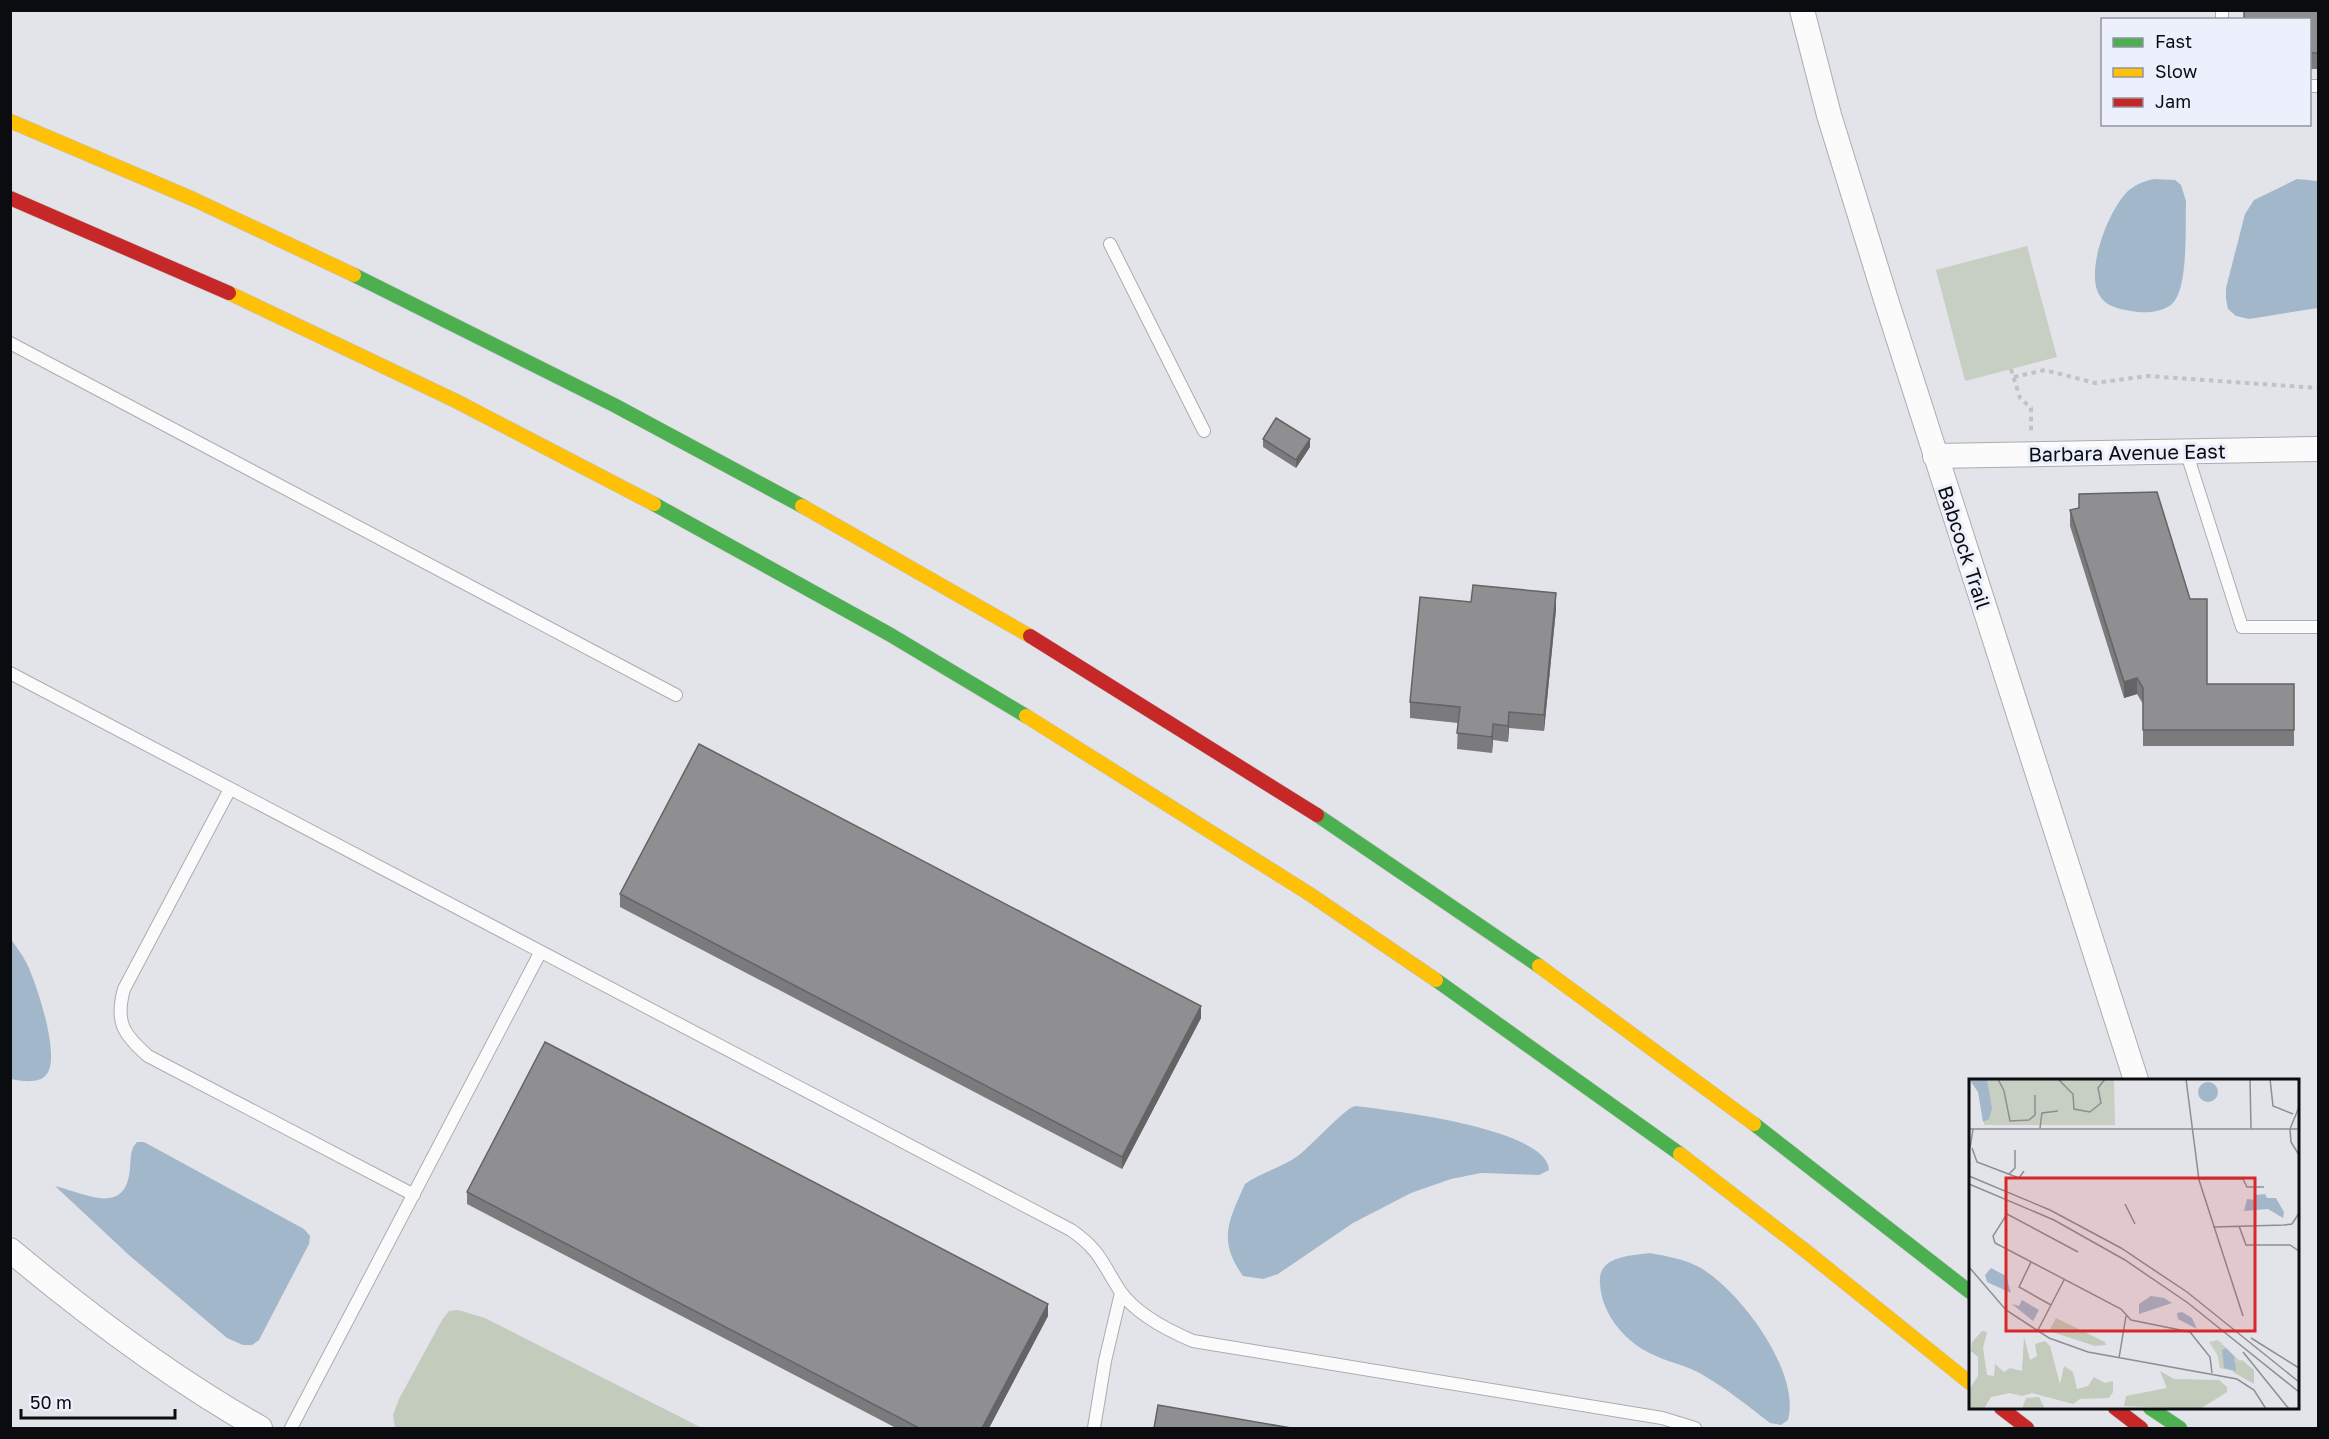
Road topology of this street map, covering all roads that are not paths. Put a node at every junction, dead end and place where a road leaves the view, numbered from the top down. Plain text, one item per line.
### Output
1 (1802, 10) edge
2 (10, 121) edge
3 (10, 198) edge
4 (1110, 244) dead end
5 (10, 343) edge
6 (1204, 431) dead end
7 (2319, 448) edge
8 (2186, 451) junction
9 (1935, 456) junction
10 (2319, 627) edge
11 (10, 672) edge
12 (675, 694) dead end
13 (230, 789) junction
14 (540, 953) junction
15 (2136, 1079) edge
16 (414, 1195) junction
17 (1888, 1227) junction
18 (10, 1250) edge
19 (1843, 1280) junction
20 (1969, 1282) edge
21 (1969, 1290) edge
22 (1121, 1293) junction
23 (1969, 1381) edge
24 (1969, 1393) edge
25 (1994, 1409) edge
26 (2117, 1409) edge
27 (2153, 1409) edge
28 (260, 1428) edge
29 (291, 1428) edge
30 (1094, 1428) edge
31 (1695, 1428) edge
32 (2007, 1428) edge
33 (2027, 1428) edge
34 (2141, 1428) edge
35 (2180, 1428) edge

1 - 9 street, Babcock Trail
2 - 17 highway
3 - 19 highway
4 - 6 lane
5 - 12 lane
7 - 8 street, Barbara Avenue East
8 - 9 street, Barbara Avenue East
8 - 10 lane
9 - 15 street, Babcock Trail
11 - 13 lane
13 - 14 lane
13 - 16 lane
14 - 16 lane
14 - 22 lane
16 - 29 lane
17 - 20 highway
17 - 21 highway
18 - 28 street
19 - 23 highway
19 - 24 highway
22 - 30 lane
22 - 31 lane
25 - 32 highway
25 - 33 highway
26 - 34 highway
27 - 35 highway

